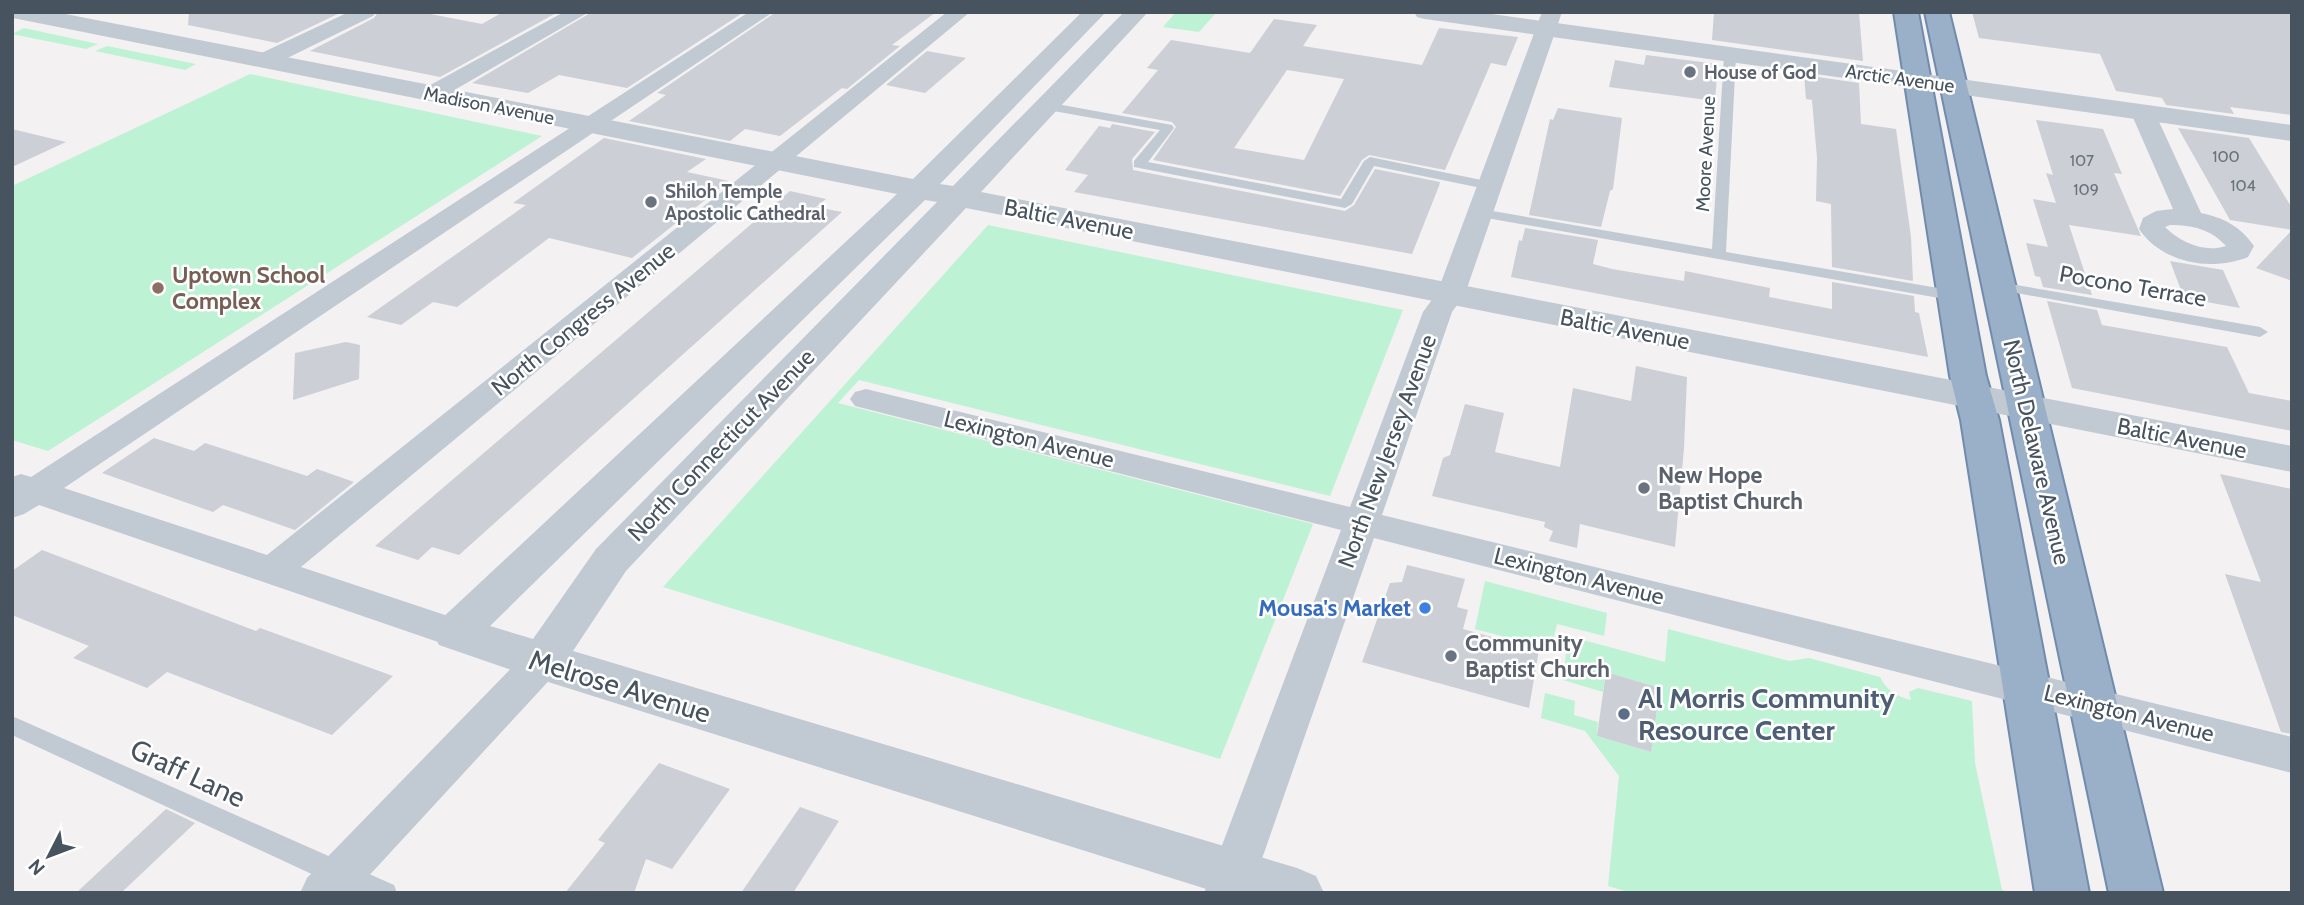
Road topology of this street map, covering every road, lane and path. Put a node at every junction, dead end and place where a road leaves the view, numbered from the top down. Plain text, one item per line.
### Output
1 (18, 12) edge
2 (366, 12) edge
3 (579, 12) edge
4 (763, 12) edge
5 (960, 12) edge
6 (1095, 12) edge
7 (1136, 12) edge
8 (1425, 12) edge
9 (1906, 12) edge
10 (1937, 12) edge
11 (1549, 21) edge
12 (1730, 55) junction
13 (263, 61) junction
14 (1919, 81) junction
15 (1953, 86) junction
16 (431, 94) junction
17 (1046, 106) junction
18 (2143, 113) junction
19 (591, 125) junction
20 (2292, 133) edge
21 (776, 163) junction
22 (918, 190) junction
23 (959, 198) junction
24 (1486, 200) junction
25 (2190, 218) dead end
26 (1719, 255) junction
27 (1999, 286) junction
28 (1451, 295) junction
29 (1956, 296) junction
30 (2260, 332) dead end
31 (1974, 397) junction
32 (866, 399) dead end
33 (2027, 407) junction
34 (2292, 459) edge
35 (20, 493) edge
36 (1362, 521) junction
37 (271, 572) junction
38 (455, 633) junction
39 (542, 662) junction
40 (2026, 687) junction
41 (2095, 705) junction
42 (12, 725) edge
43 (2292, 755) edge
44 (1230, 883) edge
45 (332, 884) edge
46 (385, 893) edge
47 (1297, 893) edge
48 (2062, 893) edge
49 (2136, 893) edge

1 - 13 street, Madison Avenue
2 - 13 street
3 - 16 street
4 - 19 street
5 - 21 street, North Congress Avenue
6 - 22 street, North Connecticut Avenue
7 - 17 street, North Connecticut Avenue
8 - 11 street, Arctic Avenue
9 - 14 highway, North Delaware Avenue
10 - 15 highway, North Delaware Avenue
11 - 12 street, Arctic Avenue
11 - 24 street, North New Jersey Avenue
12 - 14 street, Arctic Avenue
12 - 26 lane, Moore Avenue
13 - 16 street, Madison Avenue
14 - 15 street, Arctic Avenue
14 - 29 highway, North Delaware Avenue
15 - 18 street, Arctic Avenue
15 - 27 highway, North Delaware Avenue
16 - 19 street, Madison Avenue
17 - 23 street, North Connecticut Avenue
17 - 24 lane
18 - 20 street, Arctic Avenue
18 - 25 street
19 - 21 street, Madison Avenue
19 - 35 street
21 - 22 street, Madison Avenue
21 - 37 street, North Congress Avenue
22 - 23 street, Madison Avenue
22 - 38 street, North Connecticut Avenue
23 - 28 street, Baltic Avenue
23 - 39 street, North Connecticut Avenue
24 - 26 lane
24 - 28 street, North New Jersey Avenue
26 - 29 lane
27 - 30 lane, Pocono Terrace
27 - 33 highway, North Delaware Avenue
28 - 31 street, Baltic Avenue
28 - 36 street, North New Jersey Avenue
29 - 31 highway, North Delaware Avenue
31 - 33 street, Baltic Avenue
31 - 40 highway, North Delaware Avenue
32 - 36 street, Lexington Avenue
33 - 34 street, Baltic Avenue
33 - 41 highway, North Delaware Avenue
35 - 37 street, Melrose Avenue
36 - 40 street, Lexington Avenue
36 - 44 street, North New Jersey Avenue
37 - 38 street, Melrose Avenue
38 - 39 street, Melrose Avenue
39 - 44 street, Melrose Avenue
39 - 45 street, North Connecticut Avenue
40 - 41 street, Lexington Avenue
40 - 48 highway, North Delaware Avenue
41 - 43 street, Lexington Avenue
41 - 49 highway, North Delaware Avenue
42 - 45 lane, Graff Lane
44 - 47 street, Melrose Avenue
45 - 46 lane, Graff Lane

